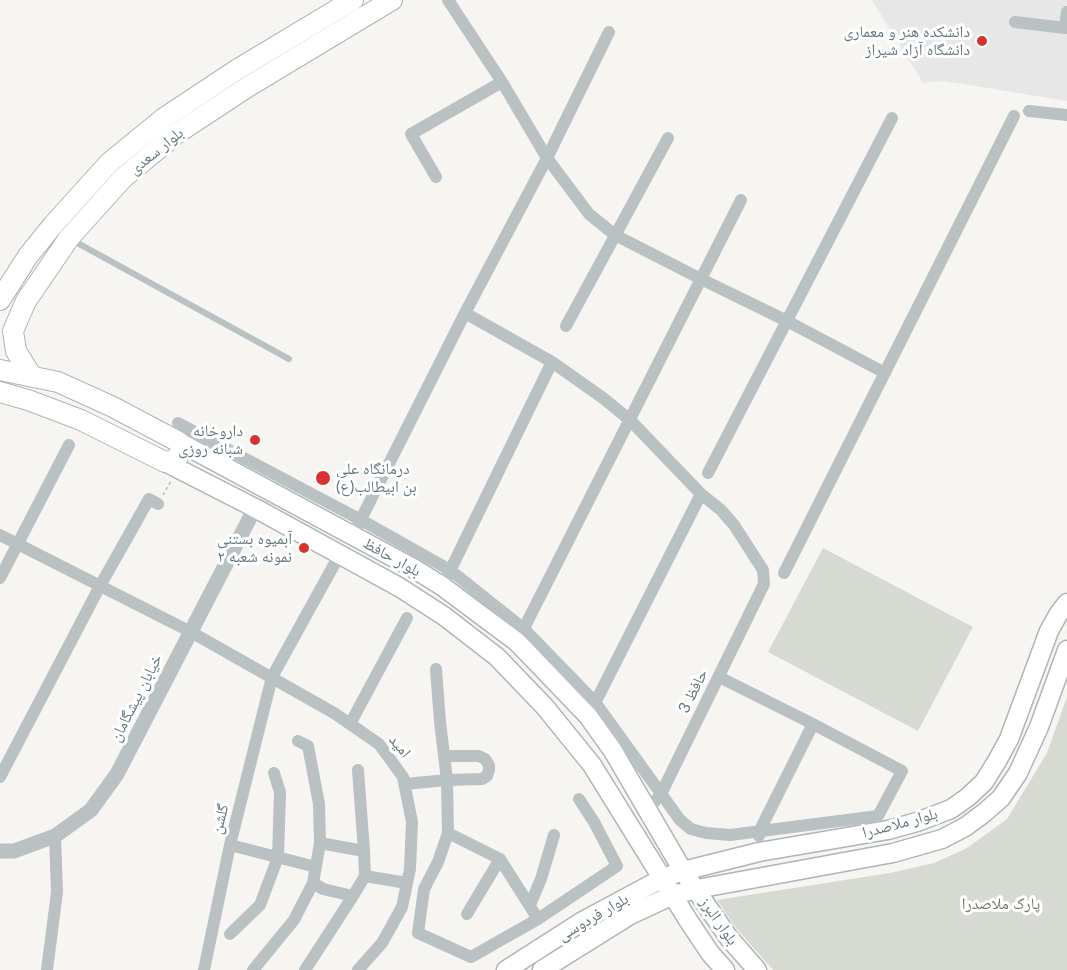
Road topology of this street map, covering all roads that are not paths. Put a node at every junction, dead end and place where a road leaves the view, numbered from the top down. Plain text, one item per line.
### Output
1 (353, 0) edge
2 (392, 0) edge
3 (448, 0) edge
4 (1067, 12) edge
5 (1015, 22) dead end
6 (609, 32) dead end
7 (502, 82) junction
8 (1029, 111) dead end
9 (1067, 115) edge
10 (1014, 116) dead end
11 (892, 118) dead end
12 (668, 138) dead end
13 (547, 158) junction
14 (436, 177) dead end
15 (741, 200) dead end
16 (615, 235) junction
17 (69, 238) junction
18 (700, 279) junction
19 (0, 300) edge
20 (465, 313) junction
21 (787, 321) junction
22 (566, 326) dead end
23 (289, 359) dead end
24 (552, 362) junction
25 (0, 370) edge
26 (885, 373) junction
27 (30, 375) junction
28 (0, 392) edge
29 (630, 420) junction
30 (179, 432) junction
31 (69, 446) dead end
32 (203, 454) junction
33 (178, 469) junction
34 (708, 473) dead end
35 (267, 480) junction
36 (701, 495) junction
37 (158, 504) road end
38 (255, 508) junction
39 (357, 528) junction
40 (0, 535) edge
41 (18, 545) junction
42 (340, 554) junction
43 (784, 573) dead end
44 (0, 578) edge
45 (446, 578) junction
46 (100, 586) junction
47 (1067, 603) edge
48 (407, 618) dead end
49 (191, 632) junction
50 (520, 636) junction
51 (1067, 650) edge
52 (436, 669) dead end
53 (272, 677) junction
54 (719, 677) junction
55 (592, 709) junction
56 (350, 724) junction
57 (813, 724) junction
58 (298, 741) dead end
59 (444, 756) junction
60 (358, 770) dead end
61 (274, 773) dead end
62 (0, 777) edge
63 (447, 780) junction
64 (405, 784) junction
65 (661, 794) junction
66 (579, 798) dead end
67 (647, 811) junction
68 (759, 832) junction
69 (448, 833) junction
70 (554, 835) dead end
71 (55, 836) junction
72 (320, 843) junction
73 (230, 845) junction
74 (0, 851) edge
75 (364, 851) junction
76 (759, 852) junction
77 (278, 857) junction
78 (500, 859) junction
79 (316, 867) junction
80 (683, 871) junction
81 (365, 876) junction
82 (663, 878) junction
83 (313, 883) junction
84 (407, 884) junction
85 (696, 889) junction
86 (673, 895) junction
87 (353, 896) junction
88 (530, 905) junction
89 (467, 914) dead end
90 (538, 919) junction
91 (230, 934) dead end
92 (47, 970) edge
93 (204, 970) edge
94 (253, 970) edge
95 (305, 970) edge
96 (358, 970) edge
97 (506, 970) edge
98 (542, 970) edge
99 (725, 970) edge
100 (757, 970) edge

1 - 19 main road, بلوار سعدی
2 - 17 main road, بلوار سعدی
3 - 7 street
4 - 5 street
6 - 13 street
7 - 13 street
7 - 14 street
8 - 9 street
10 - 26 street
11 - 21 street
12 - 16 street
13 - 16 street
13 - 20 street
15 - 18 street
16 - 18 street
16 - 22 street
17 - 23 lane
17 - 27 main road, بلوار سعدی
18 - 21 street
18 - 29 street
20 - 24 street
20 - 39 street
21 - 26 street
21 - 34 street
24 - 29 street
24 - 45 street
25 - 27 main road, بلوار حافظ
26 - 43 street
27 - 30 main road, بلوار حافظ
28 - 33 main road, بلوار حافظ
29 - 36 street
29 - 50 street
30 - 32 main road, بلوار حافظ
30 - 33 main road
30 - 35 street
31 - 41 street
32 - 33 main road
32 - 35 main road, بلوار حافظ
33 - 38 main road, بلوار حافظ
35 - 39 main road, بلوار حافظ
36 - 54 street, حافظ 3
36 - 55 street
37 - 46 street
38 - 42 main road, بلوار حافظ
38 - 49 street, خیابان پیشگامان
39 - 45 main road, بلوار حافظ
40 - 41 street, امید
41 - 44 street
41 - 46 street, امید
42 - 53 street, گلشن
42 - 82 main road, بلوار حافظ
45 - 50 main road, بلوار حافظ
46 - 49 street, امید
46 - 62 street
47 - 76 main road, بلوار ملاصدرا
48 - 56 street
49 - 53 street, امید
49 - 71 street, خیابان پیشگامان
50 - 55 main road, بلوار حافظ
51 - 85 main road, بلوار ملاصدرا
52 - 59 street
53 - 56 street, امید
53 - 73 street, گلشن
54 - 57 street
54 - 65 street, حافظ 3
55 - 65 street
55 - 67 main road, بلوار حافظ
56 - 64 street, امید
57 - 68 street
57 - 68 street
58 - 72 street
59 - 63 street
59 - 63 street
60 - 75 street
61 - 77 street
63 - 64 street
63 - 69 street
64 - 84 street, امید
65 - 67 street, حافظ 3
65 - 68 street
66 - 90 street
67 - 80 main road, بلوار حافظ
68 - 76 street
69 - 78 street
69 - 90 street
70 - 88 street
71 - 74 street, خیابان پیشگامان
71 - 92 street
72 - 75 street
72 - 79 street
73 - 77 street
73 - 93 street, گلشن
75 - 81 street
76 - 80 main road, بلوار ملاصدرا
77 - 79 street
77 - 91 street
78 - 88 street
78 - 89 street
79 - 83 street
80 - 82 main road, بلوار فردوسی
80 - 85 main road, بلوار البرز
81 - 84 street
81 - 87 street
82 - 86 main road, بلوار حافظ
82 - 97 main road, بلوار فردوسی
83 - 87 street
83 - 94 street
84 - 96 street, امید
85 - 86 main road, بلوار فردوسی
85 - 100 main road, بلوار البرز
86 - 98 main road, بلوار فردوسی
86 - 99 main road, بلوار البرز
87 - 95 street
88 - 90 street

